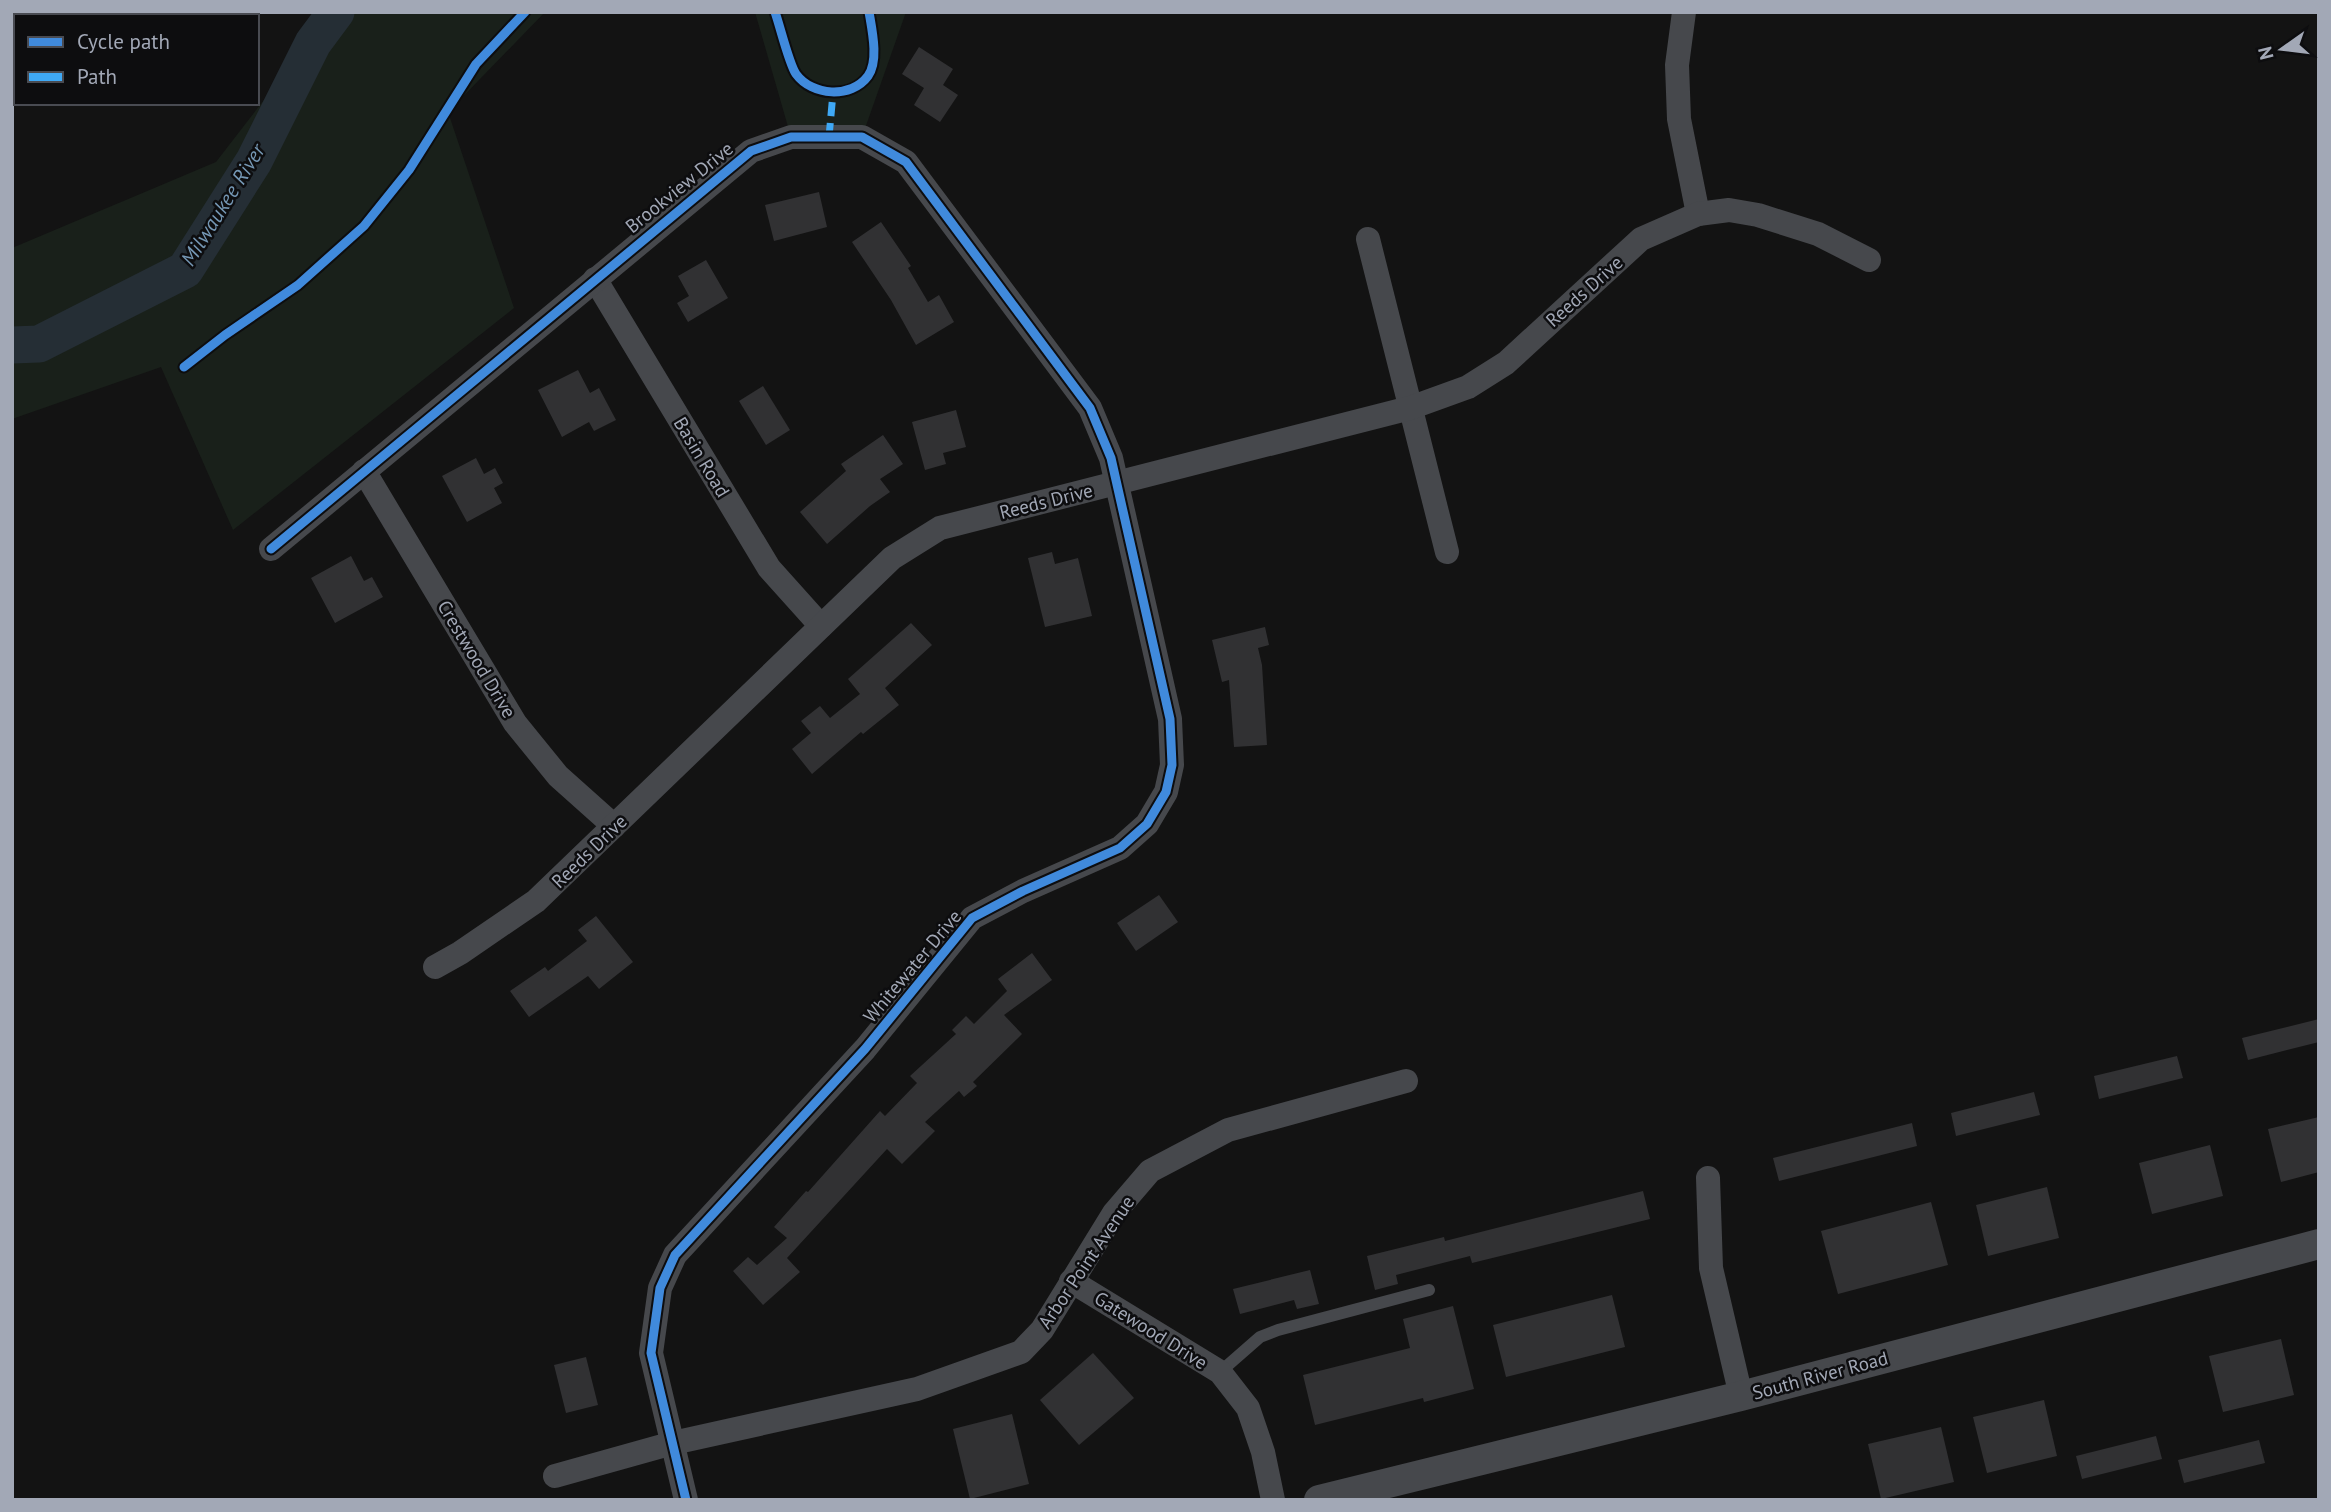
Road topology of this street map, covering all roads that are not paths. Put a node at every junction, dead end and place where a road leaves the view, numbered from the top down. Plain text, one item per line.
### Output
1 (1684, 12) edge
2 (1698, 214) junction
3 (1367, 239) dead end
4 (1869, 260) dead end
5 (595, 279) junction
6 (1410, 408) junction
7 (364, 471) junction
8 (1117, 483) junction
9 (271, 549) dead end
10 (1447, 552) dead end
11 (821, 626) junction
12 (614, 826) junction
13 (435, 967) dead end
14 (1406, 1081) dead end
15 (1708, 1178) dead end
16 (2319, 1244) edge
17 (1070, 1281) junction
18 (1430, 1290) dead end
19 (1220, 1372) junction
20 (1741, 1396) junction
21 (673, 1443) junction
22 (555, 1476) dead end
23 (686, 1500) edge
24 (1273, 1500) edge
25 (1319, 1500) edge

1 - 2 street
2 - 4 street, Reeds Drive
2 - 6 street, Reeds Drive
3 - 6 street
5 - 7 street, Brookview Drive
5 - 8 street, Brookview Drive
5 - 11 street, Basin Road
6 - 8 street, Reeds Drive
6 - 10 street
7 - 9 street, Brookview Drive
7 - 12 street, Crestwood Drive
8 - 11 street, Reeds Drive
8 - 21 street, Whitewater Drive
11 - 12 street, Reeds Drive
12 - 13 street, Reeds Drive
14 - 17 street, Arbor Point Avenue
15 - 20 street
16 - 20 street, South River Road
17 - 19 street, Gatewood Drive
17 - 21 street, Arbor Point Avenue
18 - 19 lane
19 - 24 street, Gatewood Drive
20 - 25 street, South River Road
21 - 22 street, Arbor Point Avenue
21 - 23 street, Whitewater Drive

